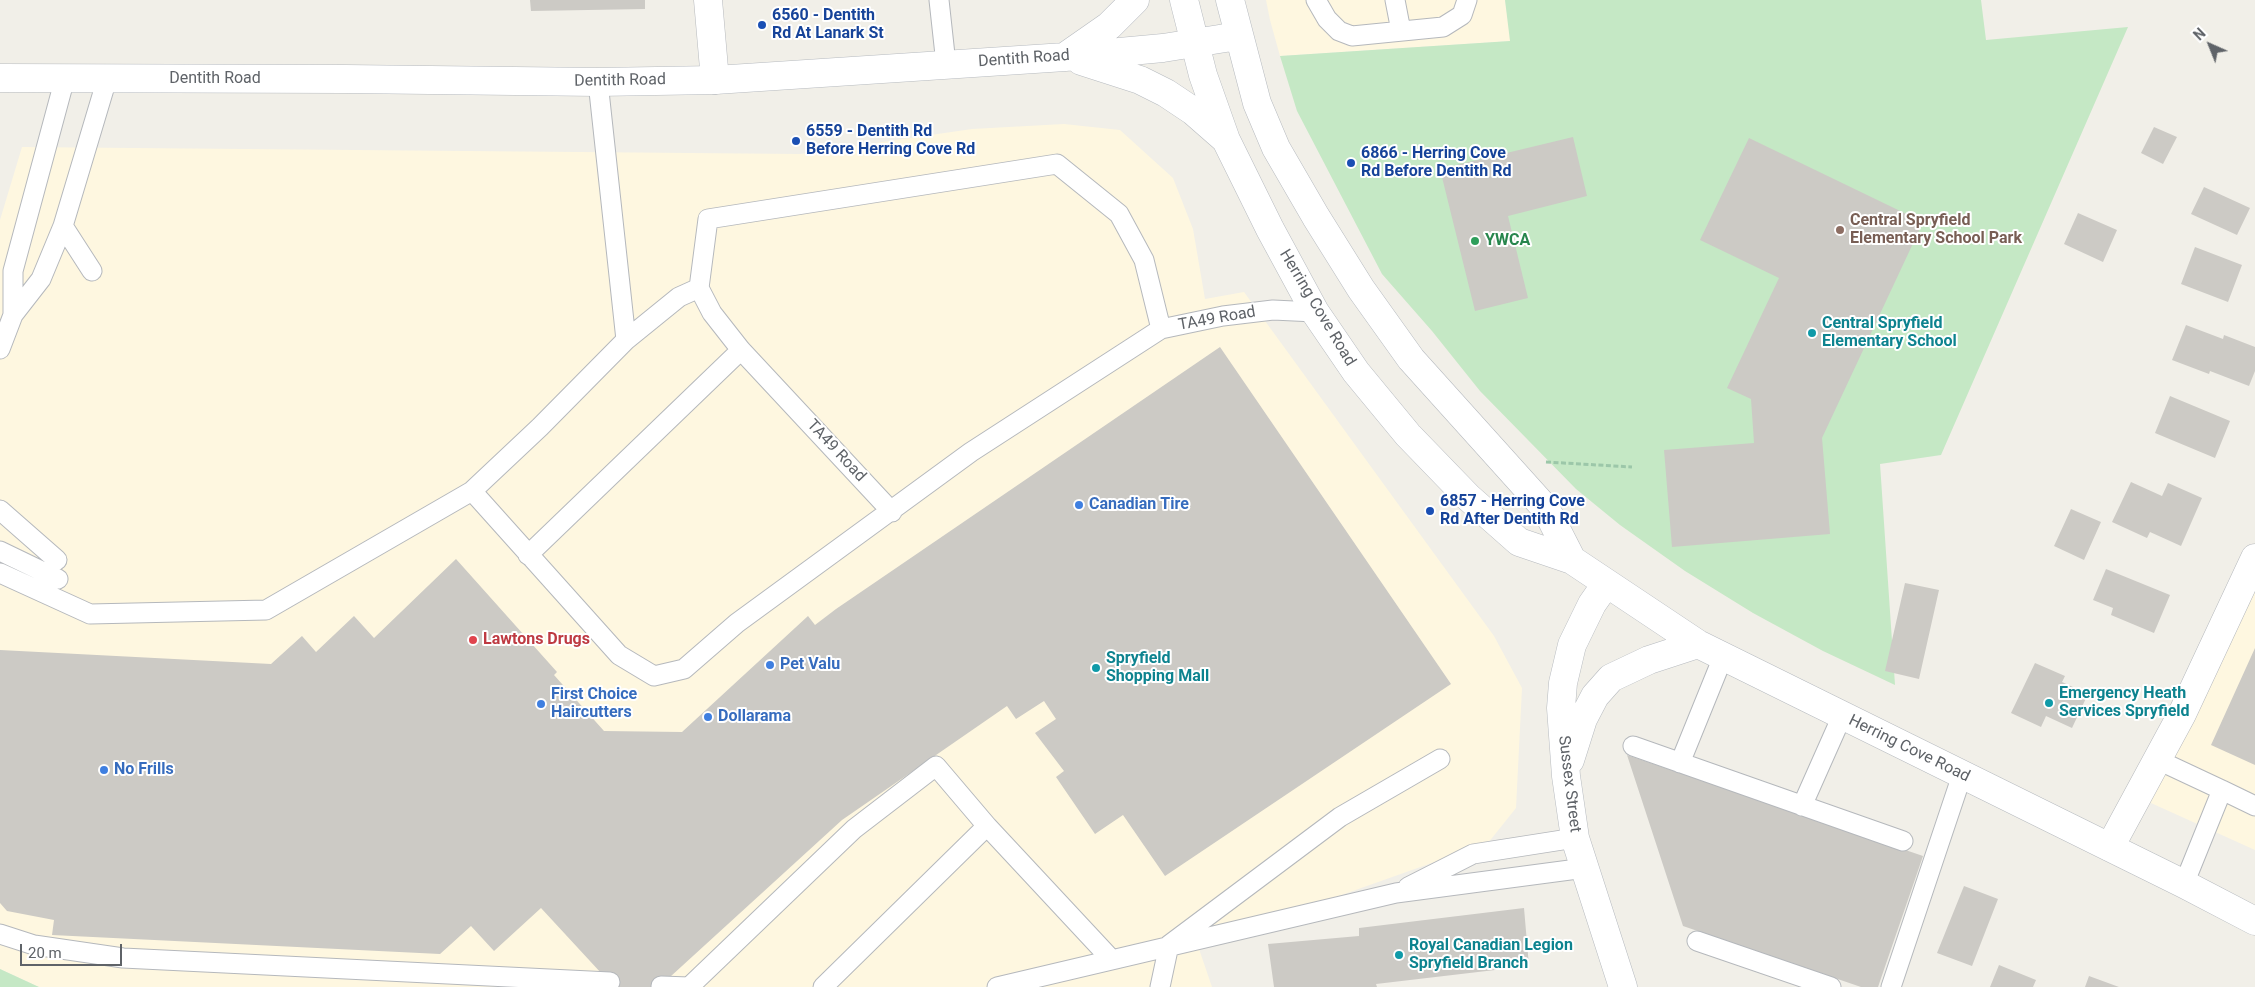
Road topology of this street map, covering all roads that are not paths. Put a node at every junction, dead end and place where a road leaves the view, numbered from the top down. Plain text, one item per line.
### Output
1 (708, 0) edge
2 (939, 0) edge
3 (1136, 0) edge
4 (1184, 0) edge
5 (1230, 0) edge
6 (1316, 0) edge
7 (1395, 0) edge
8 (1467, 0) edge
9 (1401, 31) junction
10 (1238, 36) junction
11 (1194, 44) junction
12 (1065, 57) junction
13 (946, 64) junction
14 (0, 78) edge
15 (65, 78) junction
16 (107, 78) junction
17 (715, 80) junction
18 (598, 82) junction
19 (1226, 140) junction
20 (63, 226) junction
21 (92, 271) dead end
22 (699, 288) junction
23 (1315, 312) junction
24 (13, 315) junction
25 (1161, 329) junction
26 (626, 340) junction
27 (0, 349) edge
28 (741, 350) junction
29 (472, 491) junction
30 (0, 510) edge
31 (892, 512) junction
32 (0, 551) edge
33 (528, 555) junction
34 (2255, 558) edge
35 (1572, 560) junction
36 (0, 573) edge
37 (1606, 584) junction
38 (1698, 644) junction
39 (1722, 657) junction
40 (1842, 716) junction
41 (1633, 746) dead end
42 (1440, 759) dead end
43 (2158, 760) junction
44 (1680, 763) junction
45 (1962, 775) junction
46 (1566, 776) junction
47 (2222, 790) junction
48 (1802, 806) junction
49 (2255, 806) edge
50 (987, 826) junction
51 (1575, 838) junction
52 (1903, 841) dead end
53 (2110, 847) junction
54 (1585, 868) junction
55 (2184, 884) junction
56 (1396, 893) junction
57 (2253, 915) edge
58 (0, 934) edge
59 (1697, 941) dead end
60 (1169, 945) junction
61 (1111, 959) junction
62 (610, 982) dead end
63 (660, 986) dead end
64 (689, 987) edge
65 (824, 987) edge
66 (997, 987) edge
67 (1160, 987) edge
68 (1622, 987) edge
69 (1831, 987) edge
70 (1891, 987) edge

1 - 17 main road
2 - 13 lane
3 - 12 main road
4 - 11 main road, Herring Cove Road
5 - 10 main road, Herring Cove Road
6 - 9 lane
7 - 9 lane
8 - 9 lane
10 - 11 main road, Dentith Road
10 - 35 main road, Herring Cove Road
11 - 12 main road, Dentith Road
11 - 19 main road, Herring Cove Road
12 - 13 main road, Dentith Road
12 - 19 main road
13 - 17 main road, Dentith Road
14 - 15 main road, Dentith Road
15 - 16 main road, Dentith Road
15 - 24 lane
16 - 18 main road, Dentith Road
16 - 20 lane
17 - 18 main road, Dentith Road
18 - 26 lane
19 - 23 main road, Herring Cove Road
20 - 21 lane
20 - 24 lane
22 - 25 lane
22 - 26 lane
22 - 28 lane, TA49 Road
23 - 25 lane, TA49 Road
23 - 35 main road, Herring Cove Road
24 - 27 lane
25 - 31 lane, TA49 Road
26 - 29 lane
28 - 31 lane, TA49 Road
28 - 33 lane
29 - 33 lane
29 - 36 lane
30 - 32 lane
31 - 33 lane
34 - 43 main road
35 - 37 main road, Herring Cove Road
37 - 38 main road, Herring Cove Road
37 - 46 main road, Sussex Street
38 - 39 main road, Herring Cove Road
38 - 46 main road
39 - 40 main road, Herring Cove Road
39 - 44 lane
40 - 45 main road, Herring Cove Road
40 - 48 lane
41 - 44 lane
42 - 60 lane
43 - 47 lane
43 - 53 main road
44 - 48 lane
45 - 53 main road, Herring Cove Road
45 - 70 lane
46 - 51 main road, Sussex Street
47 - 49 lane
47 - 55 lane
48 - 52 lane
50 - 61 lane
50 - 64 lane
50 - 65 lane
51 - 54 main road, Sussex Street
51 - 56 lane
53 - 55 main road, Herring Cove Road
54 - 56 lane
54 - 68 main road, Sussex Street
55 - 57 main road, Herring Cove Road
56 - 60 lane
58 - 62 lane
59 - 69 lane
60 - 61 lane
60 - 67 lane
61 - 66 lane
63 - 64 lane

